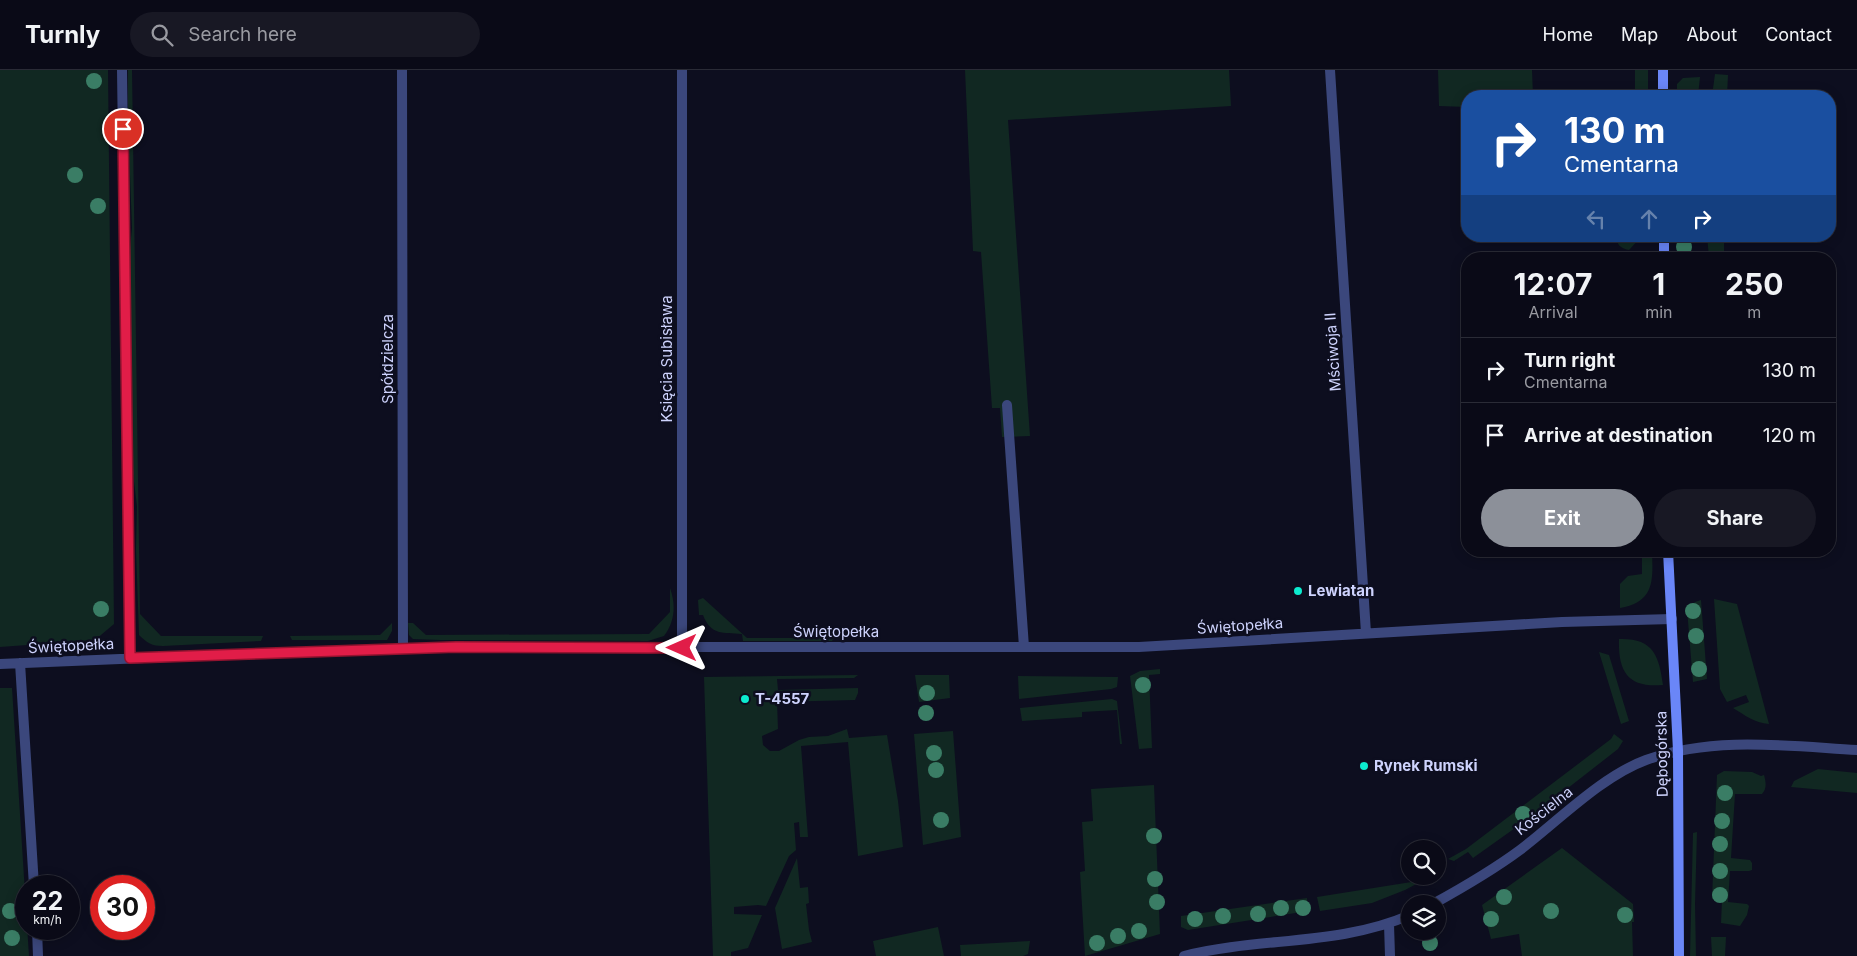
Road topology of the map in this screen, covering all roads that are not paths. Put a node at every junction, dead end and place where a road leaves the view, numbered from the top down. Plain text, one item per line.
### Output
1 (122, 70) edge
2 (402, 70) edge
3 (682, 70) edge
4 (1330, 70) edge
5 (1663, 70) edge
6 (1664, 90) edge
7 (1007, 405) dead end
8 (1668, 557) edge
9 (1672, 619) junction
10 (1366, 633) junction
11 (1024, 647) junction
12 (682, 648) junction
13 (403, 649) junction
14 (130, 658) junction
15 (20, 663) junction
16 (0, 664) edge
17 (1857, 750) edge
18 (1678, 751) junction
19 (33, 875) edge
20 (1446, 896) edge
21 (1401, 919) edge
22 (1389, 924) junction
23 (37, 940) edge
24 (38, 956) edge
25 (1184, 956) edge
26 (1390, 956) edge
27 (1679, 956) edge

1 - 14 street
2 - 13 street, Spółdzielcza
3 - 12 street, Księcia Subisława
4 - 10 street, Mściwoja II
5 - 6 main road
7 - 11 street
8 - 9 main road, Dębogórska
9 - 10 street, Świętopełka
9 - 18 main road, Dębogórska
10 - 11 street, Świętopełka
11 - 12 street, Świętopełka
12 - 13 street, Świętopełka
13 - 14 street, Świętopełka
14 - 15 street, Świętopełka
15 - 16 street, Świętopełka
15 - 19 street
17 - 18 street, Kościelna
18 - 20 street, Kościelna
18 - 27 main road, Dębogórska
21 - 22 street
22 - 25 street
22 - 26 street
23 - 24 street

